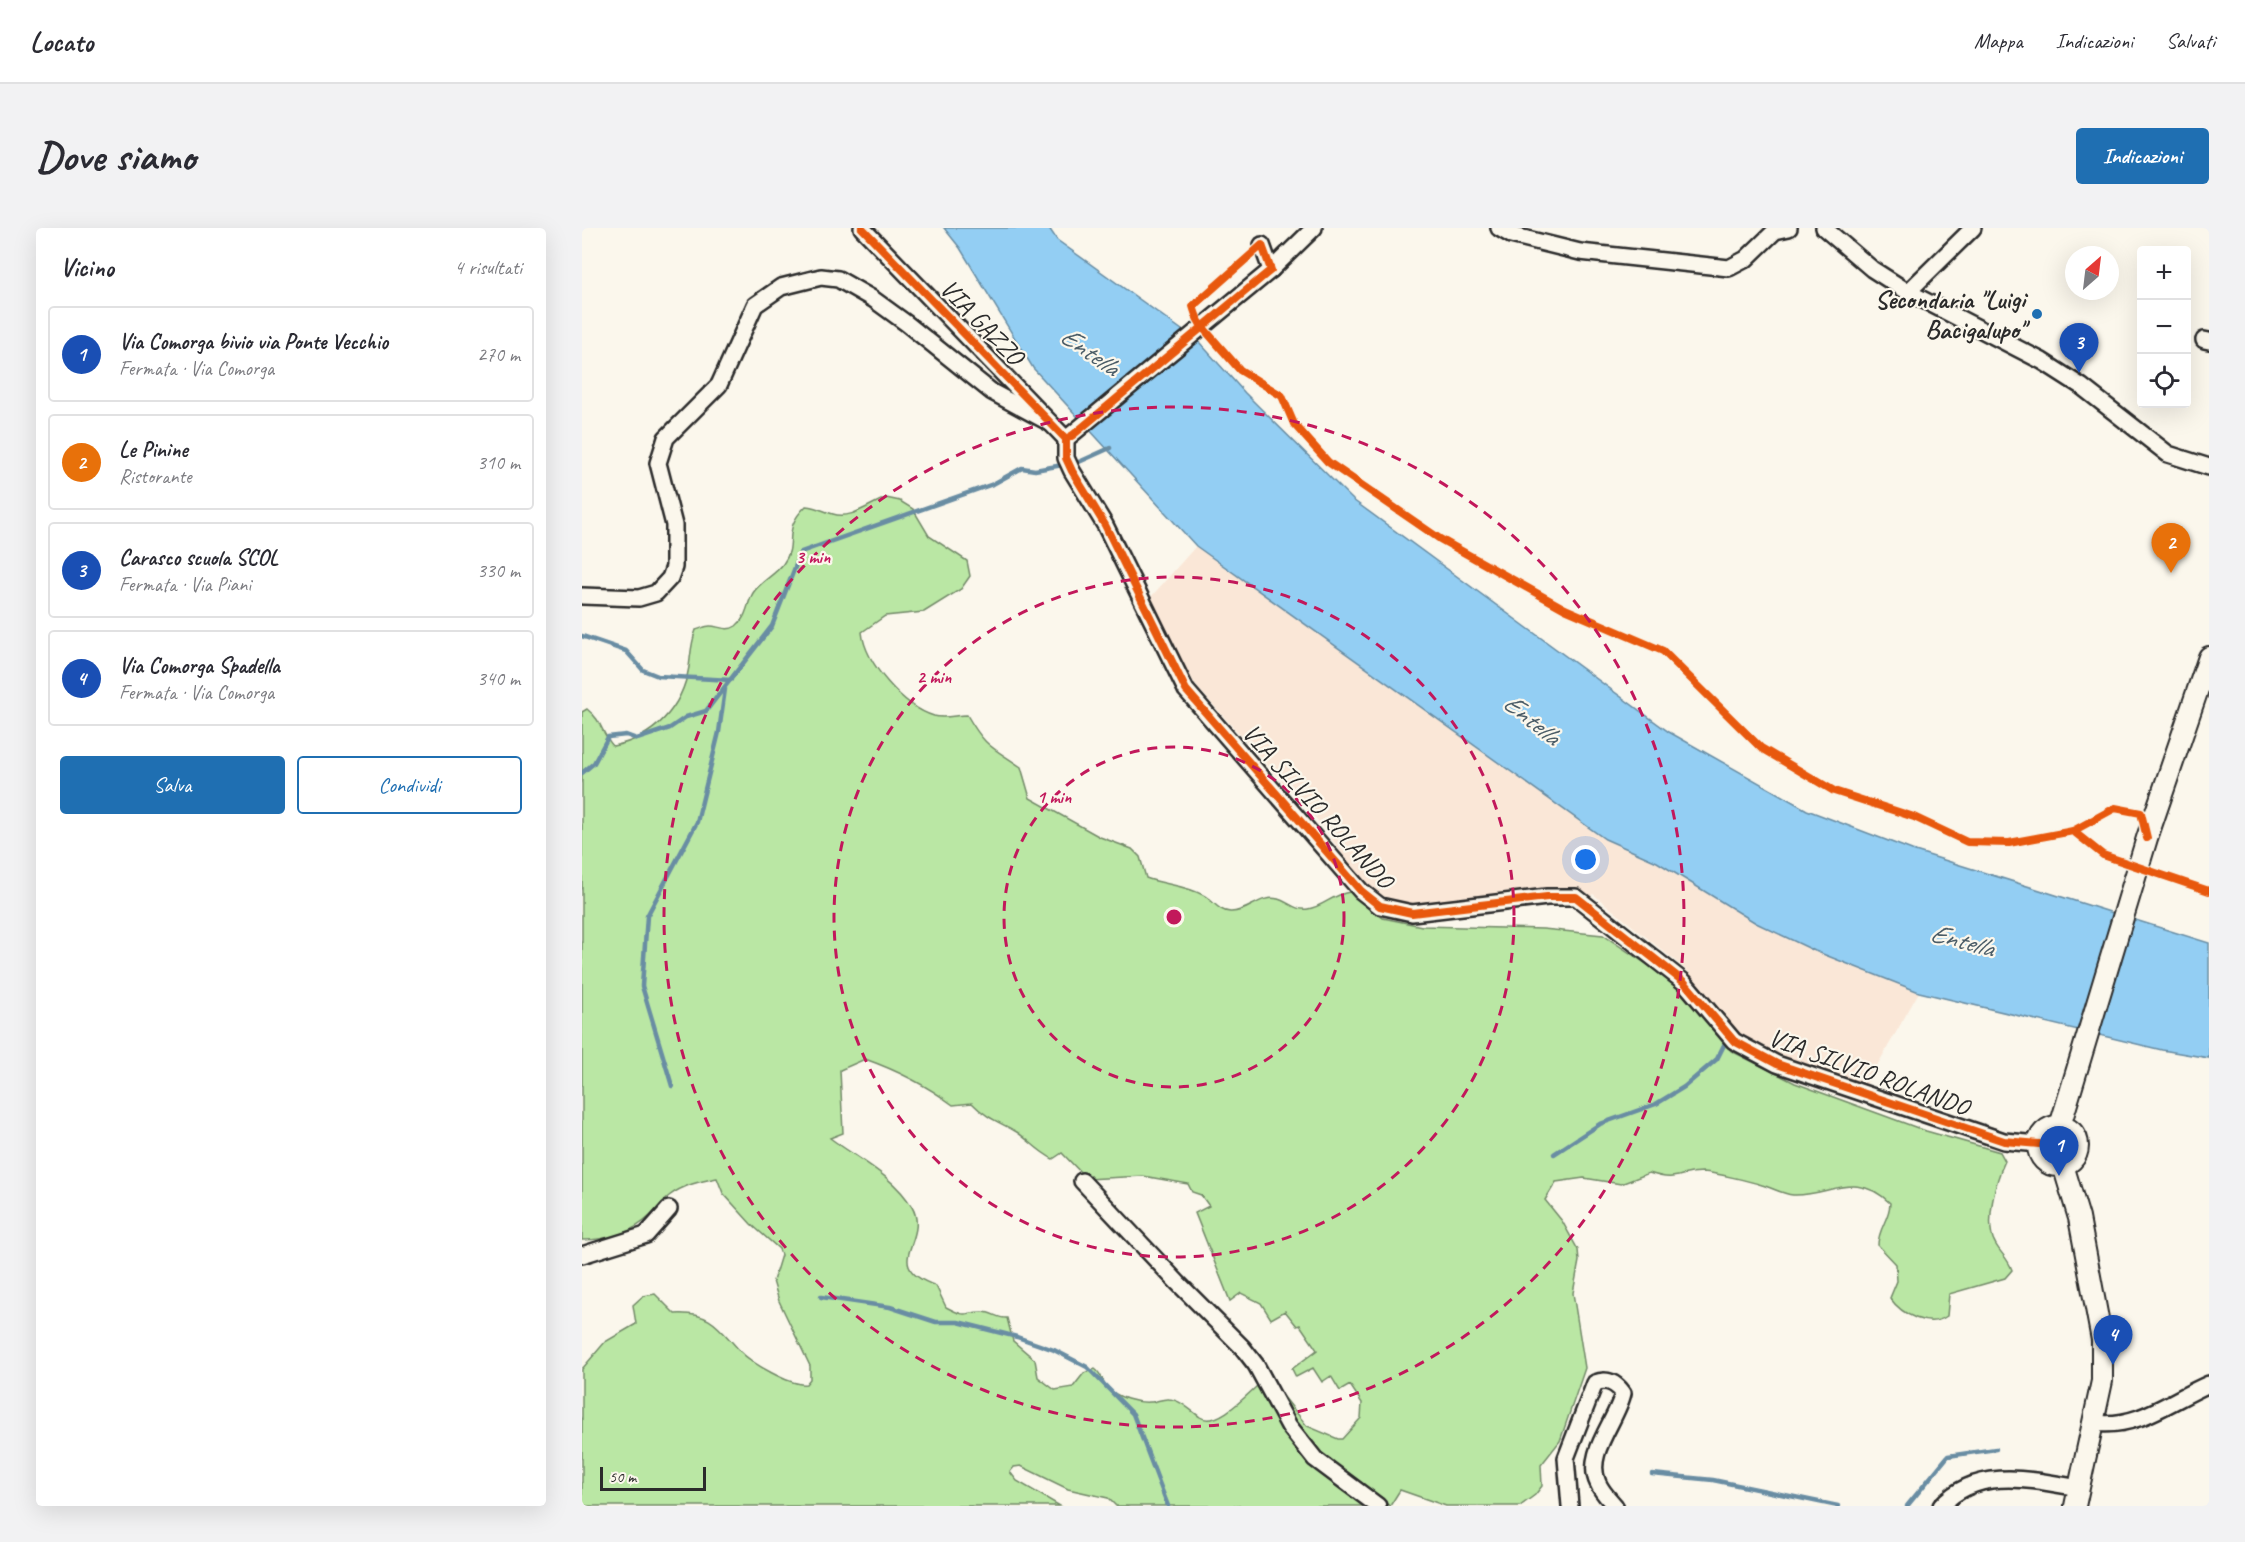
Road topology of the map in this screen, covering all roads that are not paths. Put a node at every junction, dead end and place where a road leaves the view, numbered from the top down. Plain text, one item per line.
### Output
1 (862, 228) edge
2 (1314, 228) edge
3 (1499, 228) edge
4 (1789, 228) edge
5 (1824, 228) edge
6 (1973, 228) edge
7 (1262, 245) dead end
8 (1268, 272) junction
9 (1908, 292) junction
10 (1050, 423) junction
11 (1069, 437) junction
12 (2205, 467) edge
13 (582, 596) edge
14 (2209, 657) edge
15 (2061, 1121) junction
16 (2039, 1144) junction
17 (2063, 1165) junction
18 (1082, 1181) dead end
19 (669, 1209) dead end
20 (582, 1255) edge
21 (2209, 1384) edge
22 (2095, 1423) junction
23 (2077, 1497) edge
24 (1378, 1506) edge
25 (1570, 1506) edge
26 (1615, 1506) edge
27 (1941, 1506) edge

1 - 10 street, VIA GAZZO
2 - 8 street
3 - 4 street
5 - 9 street
6 - 9 street
7 - 8 street
8 - 11 street
9 - 12 street
10 - 11 street, VIA GAZZO
10 - 13 street
11 - 16 street, VIA SILVIO ROLANDO
14 - 15 main road
15 - 16 main road
15 - 17 main road
16 - 17 main road
17 - 22 main road
18 - 24 street
19 - 20 street
21 - 22 street
22 - 23 main road
23 - 27 street
25 - 26 street

